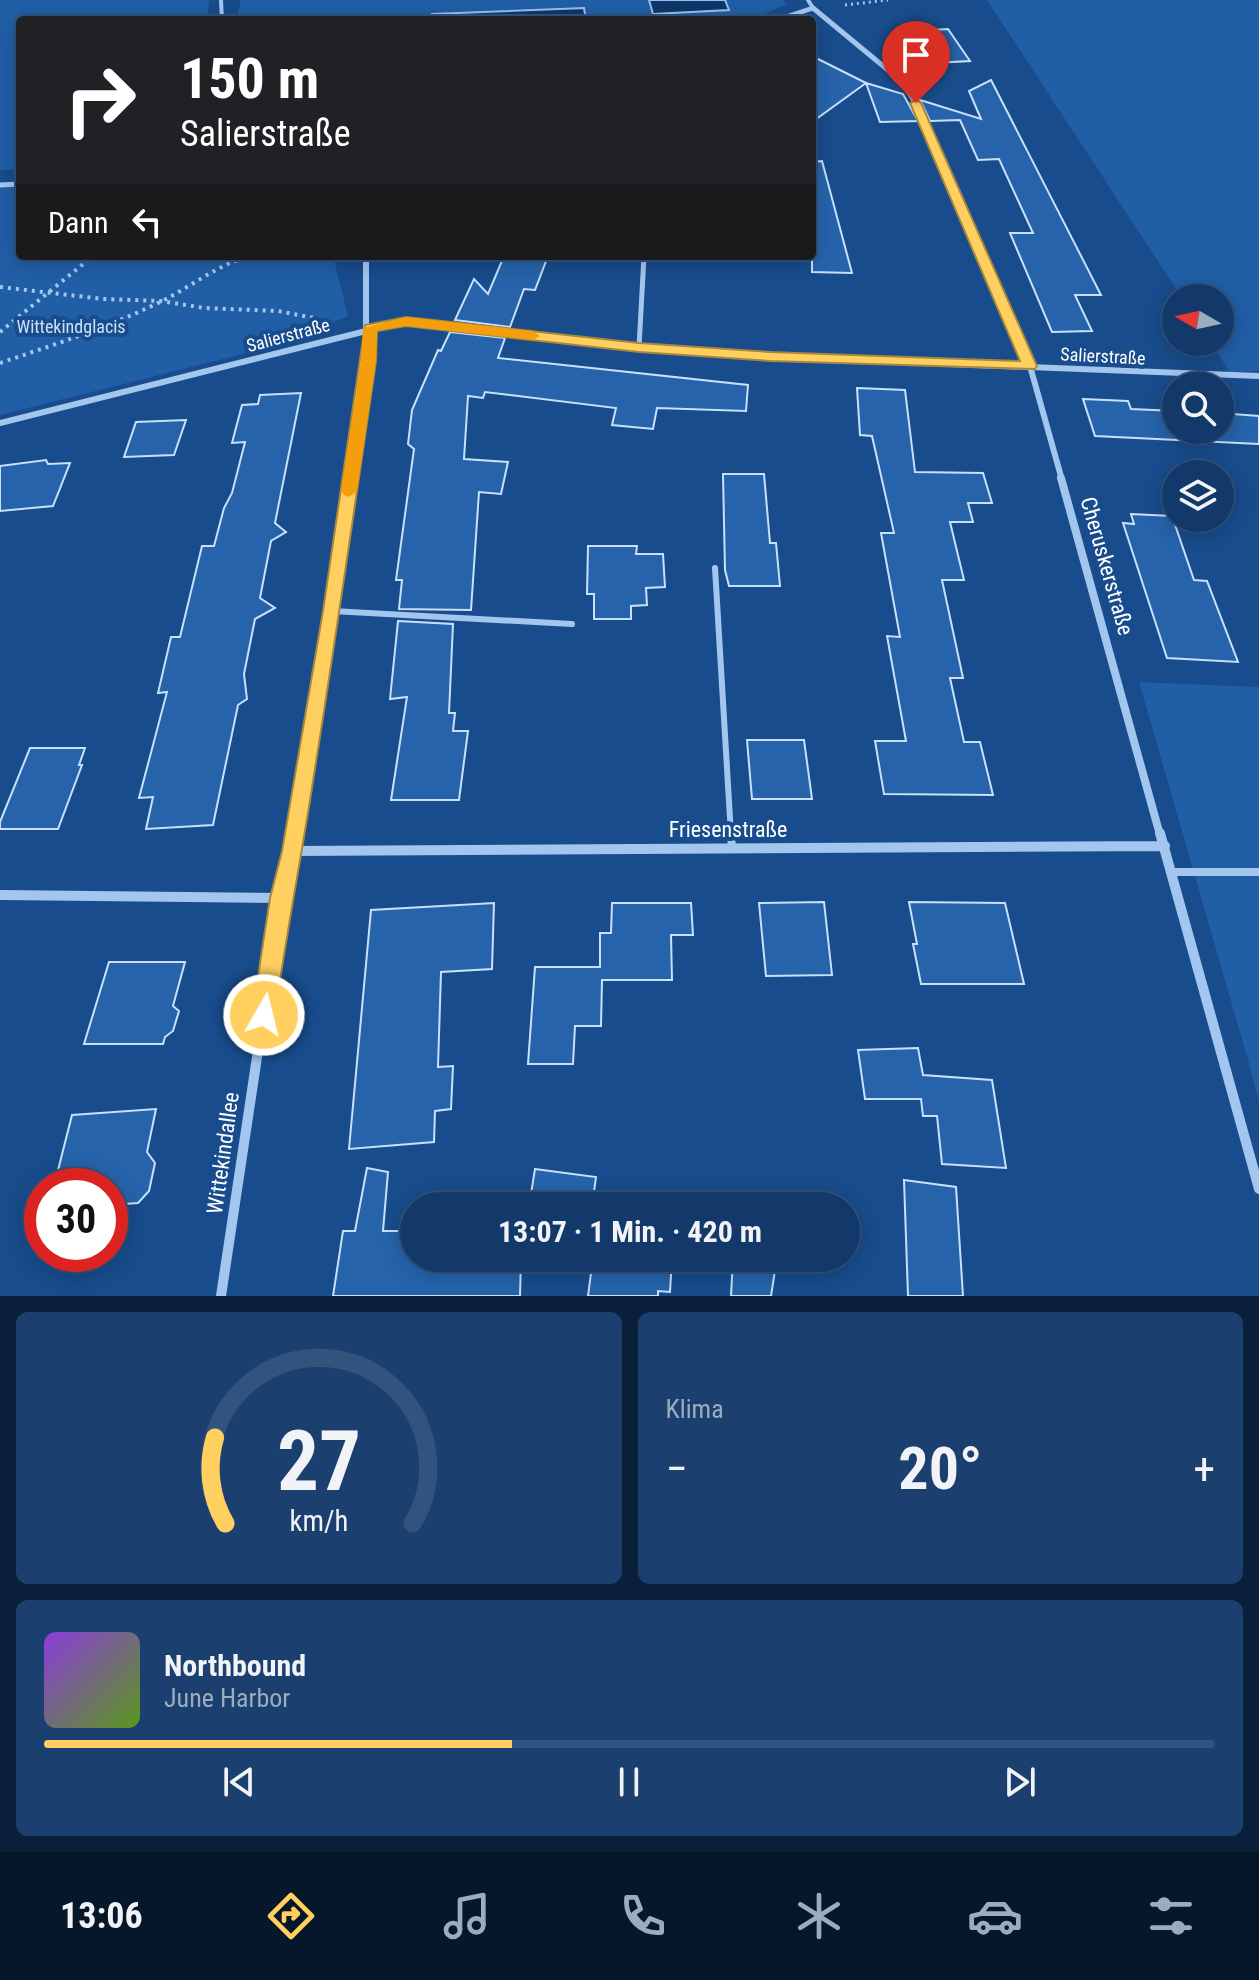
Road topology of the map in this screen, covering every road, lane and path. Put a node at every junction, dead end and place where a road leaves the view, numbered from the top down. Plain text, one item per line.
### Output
1 (808, 0) edge
2 (888, 0) edge
3 (813, 8) junction
4 (789, 16) edge
5 (88, 260) edge
6 (232, 260) edge
7 (366, 260) edge
8 (644, 260) edge
9 (0, 287) edge
10 (49, 293) junction
11 (161, 301) junction
12 (317, 319) dead end
13 (370, 328) junction
14 (0, 332) edge
15 (639, 347) junction
16 (0, 363) edge
17 (1030, 366) junction
18 (1259, 376) edge
19 (0, 423) edge
20 (715, 568) dead end
21 (332, 611) junction
22 (572, 624) dead end
23 (1165, 846) junction
24 (732, 849) junction
25 (292, 851) junction
26 (1171, 872) junction
27 (1259, 872) edge
28 (0, 895) edge
29 (281, 898) junction
30 (1259, 1189) edge
31 (221, 1296) edge

1 - 3 lane
2 - 3 path
3 - 4 street
3 - 17 street, Cheruskerstraße
5 - 10 path
6 - 11 path
7 - 13 street, Wittekindallee
8 - 15 lane
9 - 10 path
10 - 11 path
10 - 14 path
11 - 12 path
11 - 16 path
13 - 15 street, Salierstraße
13 - 19 street, Salierstraße
13 - 21 street, Wittekindallee
15 - 17 street, Salierstraße
17 - 18 street, Salierstraße
17 - 23 street, Cheruskerstraße
20 - 24 lane
21 - 22 lane
21 - 25 street, Wittekindallee
23 - 24 street, Friesenstraße
23 - 26 street, Cheruskerstraße
24 - 25 street, Friesenstraße
25 - 29 street, Wittekindallee
26 - 27 lane
26 - 30 street, Cheruskerstraße
28 - 29 street
29 - 31 street, Wittekindallee

